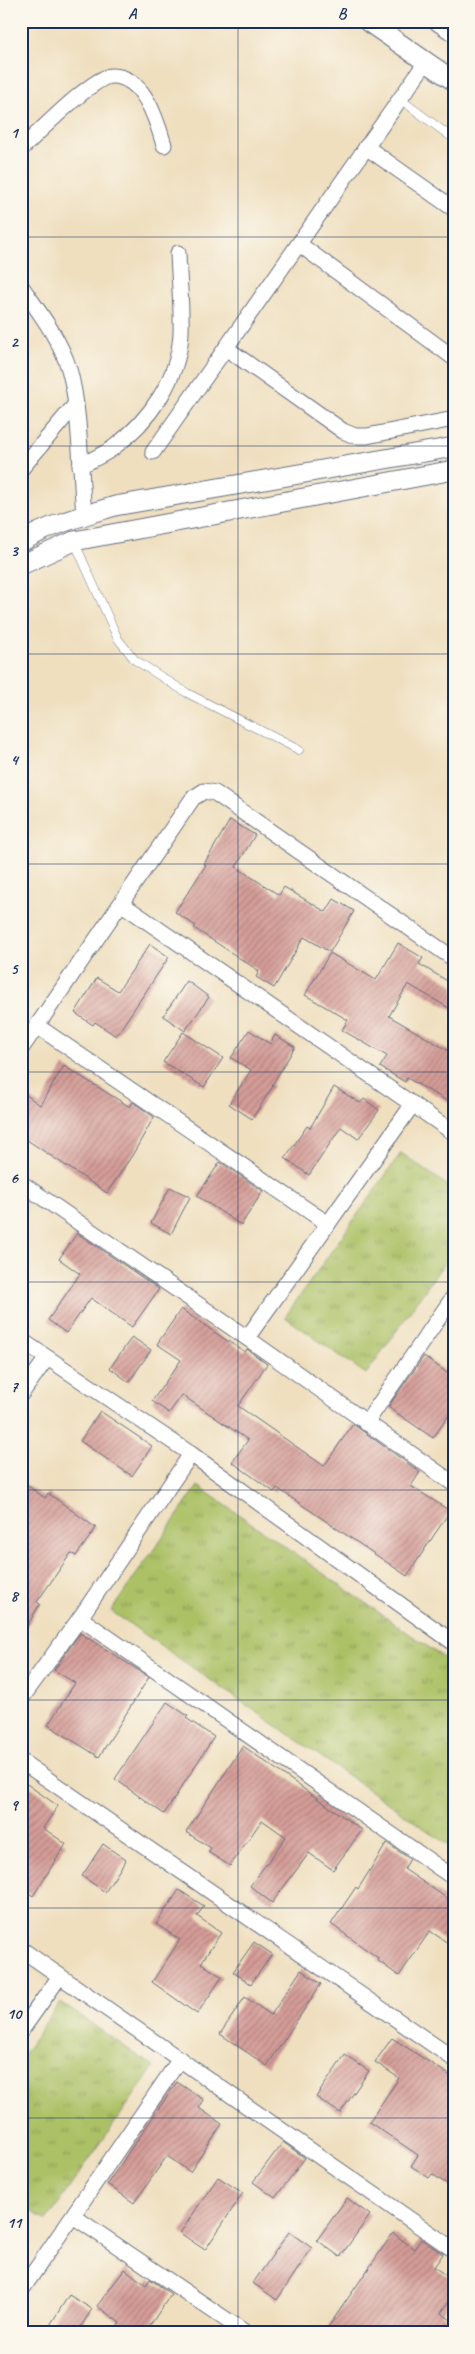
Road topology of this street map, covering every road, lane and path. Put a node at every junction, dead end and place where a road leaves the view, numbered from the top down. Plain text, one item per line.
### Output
1 (367, 21) edge
2 (438, 21) edge
3 (454, 32) edge
4 (426, 62) junction
5 (454, 81) edge
6 (400, 99) junction
7 (454, 139) edge
8 (164, 145) dead end
9 (366, 147) junction
10 (21, 149) edge
11 (454, 209) edge
12 (299, 244) junction
13 (178, 253) dead end
14 (21, 286) edge
15 (226, 348) junction
16 (454, 358) edge
17 (75, 405) junction
18 (454, 419) edge
19 (454, 447) edge
20 (153, 452) dead end
21 (80, 466) junction
22 (21, 469) edge
23 (454, 470) edge
24 (84, 515) junction
25 (74, 541) junction
26 (21, 542) edge
27 (21, 565) edge
28 (299, 750) dead end
29 (122, 904) junction
30 (454, 959) edge
31 (37, 1026) junction
32 (21, 1049) edge
33 (414, 1104) junction
34 (454, 1133) edge
35 (21, 1183) edge
36 (328, 1224) junction
37 (451, 1305) edge
38 (247, 1338) junction
39 (21, 1340) edge
40 (47, 1358) junction
41 (21, 1394) edge
42 (366, 1422) junction
43 (191, 1454) junction
44 (454, 1484) edge
45 (80, 1618) junction
46 (454, 1642) edge
47 (21, 1699) edge
48 (21, 1761) edge
49 (454, 1878) edge
50 (21, 1949) edge
51 (60, 1976) junction
52 (21, 2032) edge
53 (180, 2059) junction
54 (454, 2059) edge
55 (73, 2216) junction
56 (454, 2250) edge
57 (21, 2291) edge
58 (246, 2333) edge

1 - 4 street
2 - 3 street
4 - 5 street
4 - 6 street
6 - 7 lane
6 - 9 street
8 - 10 street
9 - 11 street
9 - 12 street
12 - 15 street
12 - 16 street
13 - 21 street
14 - 17 street
15 - 18 street
15 - 20 street
17 - 21 street
17 - 22 street
19 - 24 street
21 - 24 street
23 - 25 street
24 - 26 street
25 - 27 street
25 - 28 lane
29 - 30 street
29 - 31 street
29 - 33 street
31 - 32 street
31 - 36 street
33 - 34 street
33 - 36 street
35 - 38 street
36 - 38 street
37 - 42 street
38 - 42 street
39 - 40 street
40 - 41 street
40 - 43 street
42 - 44 street
43 - 45 street
43 - 46 street
45 - 47 street
45 - 49 street
48 - 54 street
50 - 51 street
51 - 52 street
51 - 53 street
53 - 55 street
53 - 56 street
55 - 57 street
55 - 58 street

